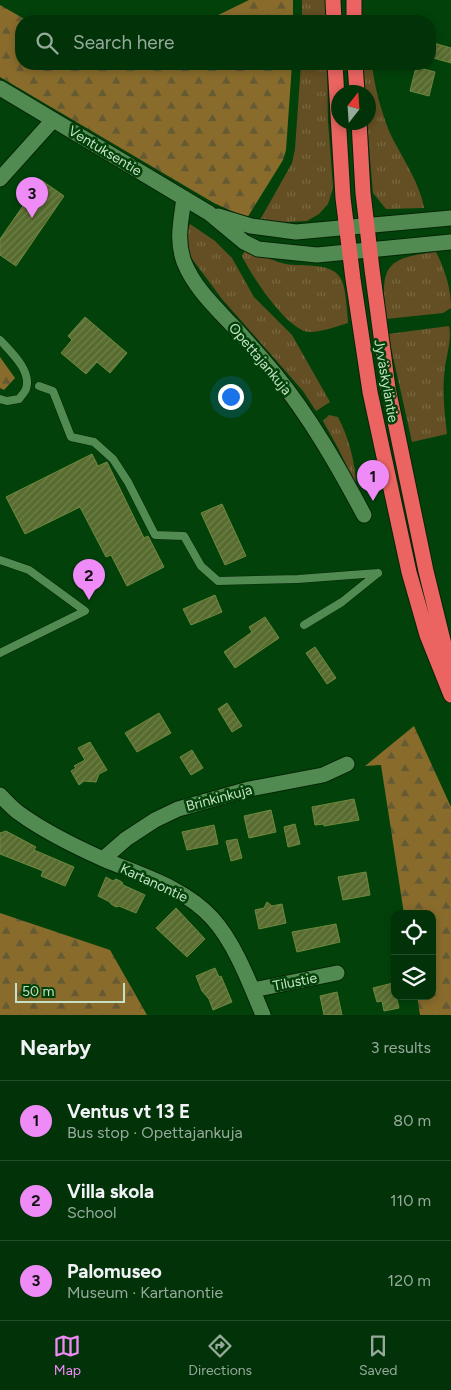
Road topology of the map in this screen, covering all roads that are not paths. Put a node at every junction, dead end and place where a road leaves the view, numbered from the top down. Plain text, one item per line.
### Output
1 (333, 0) edge
2 (354, 0) edge
3 (334, 15) edge
4 (354, 15) edge
5 (335, 70) edge
6 (355, 70) edge
7 (356, 85) edge
8 (0, 88) edge
9 (53, 120) junction
10 (360, 130) edge
11 (0, 179) edge
12 (184, 198) junction
13 (209, 213) junction
14 (451, 218) edge
15 (367, 225) junction
16 (346, 227) junction
17 (451, 242) edge
18 (370, 250) junction
19 (350, 253) junction
20 (0, 340) edge
21 (39, 386) dead end
22 (0, 399) edge
23 (364, 515) dead end
24 (0, 560) edge
25 (304, 625) dead end
26 (0, 654) edge
27 (451, 672) edge
28 (451, 695) edge
29 (348, 764) dead end
30 (0, 795) edge
31 (103, 859) junction
32 (337, 973) dead end
33 (253, 990) junction
34 (263, 1015) edge

1 - 3 highway
2 - 4 highway
5 - 16 highway, Jyväskyläntie
6 - 7 highway
8 - 9 street, Ventuksentie
9 - 11 street
9 - 12 street, Ventuksentie
10 - 15 highway, Jyväskyläntie
12 - 13 street, Ventuksentie
12 - 23 street, Opettajankuja
13 - 16 street, Ventuksentie
13 - 19 street, Ventuksentie
14 - 15 street, Ventuksentie
15 - 16 street, Ventuksentie
15 - 18 highway, Jyväskyläntie
16 - 19 highway, Jyväskyläntie
17 - 18 street, Ventuksentie
18 - 19 street, Ventuksentie
18 - 27 highway, Jyväskyläntie
19 - 28 highway, Jyväskyläntie
20 - 22 lane
21 - 25 lane
24 - 26 lane
29 - 31 street, Brinkinkuja
30 - 31 street, Kartanontie
31 - 33 street, Kartanontie
32 - 33 street, Tilustie
33 - 34 street, Kartanontie

